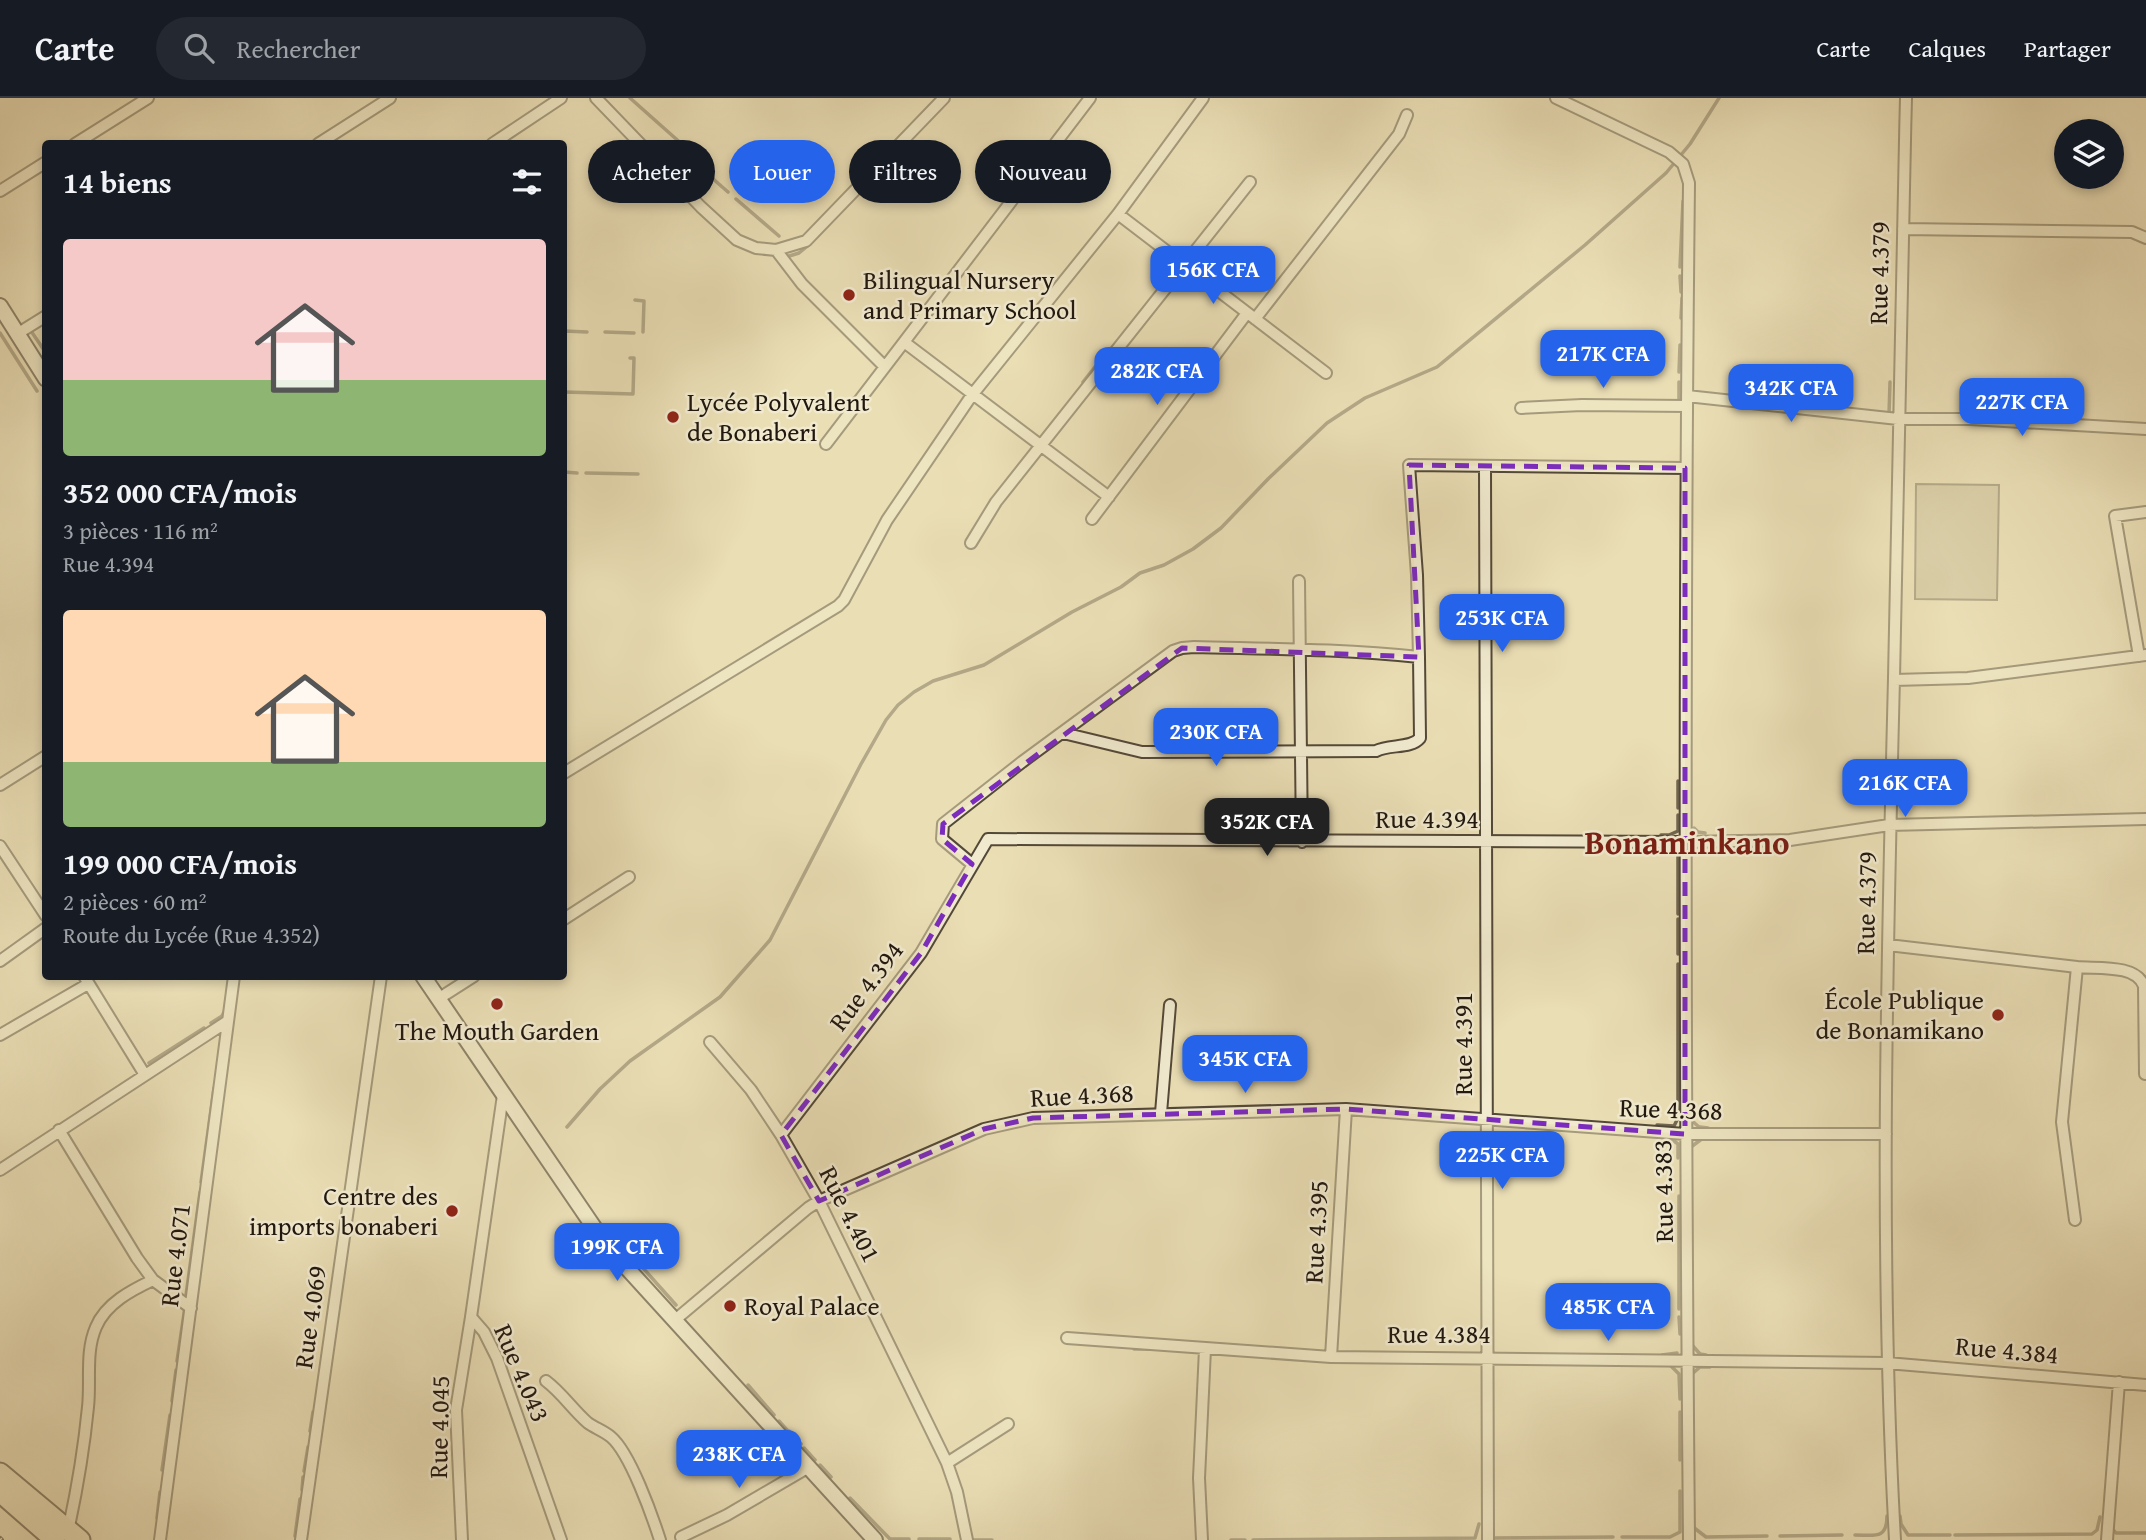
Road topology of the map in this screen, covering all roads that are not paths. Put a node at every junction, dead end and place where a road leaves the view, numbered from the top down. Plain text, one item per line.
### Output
1 (148, 98) edge
2 (390, 98) edge
3 (561, 98) edge
4 (596, 98) edge
5 (944, 98) edge
6 (1090, 98) edge
7 (1203, 98) edge
8 (1556, 98) edge
9 (1906, 98) edge
10 (1407, 115) dead end
11 (81, 140) edge
12 (324, 140) edge
13 (498, 140) edge
14 (42, 165) edge
15 (1250, 182) dead end
16 (0, 191) edge
17 (1118, 214) junction
18 (1903, 229) junction
19 (2146, 238) edge
20 (776, 250) junction
21 (1186, 265) junction
22 (0, 306) edge
23 (1251, 316) junction
24 (42, 319) edge
25 (18, 334) junction
26 (904, 342) junction
27 (885, 367) junction
28 (42, 373) edge
29 (1326, 373) dead end
30 (972, 395) junction
31 (1686, 401) junction
32 (1521, 408) dead end
33 (1898, 419) junction
34 (2146, 429) edge
35 (827, 444) dead end
36 (1042, 445) junction
37 (1485, 467) junction
38 (1685, 468) junction
39 (1109, 497) junction
40 (2146, 512) edge
41 (1092, 519) dead end
42 (971, 543) dead end
43 (1298, 582) dead end
44 (1300, 649) junction
45 (2142, 656) edge
46 (1419, 657) junction
47 (1894, 680) junction
48 (1063, 733) junction
49 (1301, 751) junction
50 (42, 759) edge
51 (567, 771) edge
52 (0, 785) edge
53 (2146, 819) edge
54 (1889, 825) junction
55 (1302, 842) junction
56 (1487, 842) junction
57 (1687, 842) junction
58 (0, 846) edge
59 (5, 863) edge
60 (972, 864) junction
61 (629, 877) dead end
62 (42, 911) edge
63 (567, 917) edge
64 (42, 931) edge
65 (1888, 946) junction
66 (0, 961) edge
67 (2077, 967) junction
68 (86, 980) edge
69 (233, 980) edge
70 (380, 980) edge
71 (426, 980) edge
72 (468, 980) edge
73 (439, 999) junction
74 (1170, 1005) dead end
75 (228, 1021) junction
76 (0, 1035) edge
77 (710, 1042) dead end
78 (2145, 1074) edge
79 (145, 1075) junction
80 (503, 1095) junction
81 (1346, 1109) junction
82 (1161, 1113) junction
83 (1485, 1121) junction
84 (59, 1130) junction
85 (1685, 1134) junction
86 (1886, 1134) junction
87 (781, 1135) junction
88 (0, 1170) edge
89 (820, 1200) junction
90 (2075, 1220) dead end
91 (153, 1280) junction
92 (191, 1308) junction
93 (471, 1317) junction
94 (675, 1320) junction
95 (1067, 1338) dead end
96 (1205, 1349) junction
97 (1331, 1357) junction
98 (1487, 1357) junction
99 (1687, 1360) junction
100 (1887, 1363) junction
101 (545, 1381) dead end
102 (2119, 1382) junction
103 (2146, 1385) edge
104 (1008, 1424) dead end
105 (947, 1463) junction
106 (809, 1468) junction
107 (0, 1473) edge
108 (0, 1492) edge
109 (68, 1537) edge
110 (681, 1537) dead end
111 (160, 1540) edge
112 (301, 1540) edge
113 (462, 1540) edge
114 (561, 1540) edge
115 (660, 1540) edge
116 (875, 1540) edge
117 (967, 1540) edge
118 (1202, 1540) edge
119 (1488, 1540) edge
120 (1689, 1540) edge
121 (1895, 1540) edge
122 (2107, 1540) edge

1 - 11 street
2 - 12 street
3 - 13 street
4 - 20 street
5 - 20 street
6 - 26 street
7 - 17 street
8 - 31 street, Rue 4.383
9 - 18 street, Rue 4.379
10 - 23 street
14 - 16 street
15 - 21 street
17 - 21 street
17 - 30 street
18 - 19 street
18 - 33 street, Rue 4.379
20 - 27 street
21 - 23 street
21 - 36 street
22 - 25 main road
23 - 29 street
23 - 39 street
24 - 25 street
25 - 28 main road
26 - 27 street
26 - 30 street
27 - 35 street
30 - 36 street
30 - 51 street
31 - 32 street
31 - 33 street
31 - 38 street, Rue 4.383
33 - 34 street
33 - 47 street, Rue 4.379
36 - 39 street
36 - 42 street
37 - 38 street
37 - 46 street
37 - 56 street, Rue 4.391
38 - 57 street, Rue 4.383
39 - 41 street
40 - 45 street
43 - 44 street
44 - 46 street
44 - 48 street
44 - 49 street
45 - 47 street
46 - 49 street
47 - 54 street, Rue 4.379
48 - 49 street
48 - 60 street
49 - 55 street
50 - 52 street
53 - 54 street, Rue 4.394
54 - 57 street, Rue 4.394
54 - 65 street, Rue 4.379
55 - 56 street, Rue 4.394
55 - 60 street, Rue 4.394
56 - 57 street, Rue 4.394
56 - 83 street, Rue 4.391
57 - 85 street, Rue 4.383
58 - 59 street
59 - 62 street
60 - 87 street, Rue 4.394
61 - 63 street
64 - 66 street
65 - 67 street
65 - 86 street, Rue 4.379
67 - 78 street
67 - 90 street
68 - 76 street
68 - 79 street
69 - 75 street, Rue 4.071
70 - 112 street, Rue 4.069
71 - 73 main road
72 - 73 street
73 - 80 main road
74 - 82 street
75 - 79 street
75 - 92 street, Rue 4.071
77 - 87 street, Rue 4.401
79 - 84 street
80 - 93 street, Rue 4.043
80 - 94 main road
81 - 82 street, Rue 4.368
81 - 83 street, Rue 4.368
81 - 97 street, Rue 4.395
82 - 89 street, Rue 4.368
83 - 85 street, Rue 4.368
83 - 98 street, Rue 4.391
84 - 88 street
84 - 91 street
85 - 86 street, Rue 4.368
85 - 99 street, Rue 4.383
86 - 100 street, Rue 4.379
87 - 89 street, Rue 4.401
89 - 94 street, Rue 4.368
89 - 105 street, Rue 4.401
91 - 92 street
91 - 109 street
92 - 111 street, Rue 4.071
93 - 113 street, Rue 4.045
93 - 114 street, Rue 4.043
94 - 106 main road
95 - 96 street, Rue 4.384
96 - 97 street, Rue 4.384
96 - 118 street
97 - 98 street, Rue 4.384
98 - 99 street, Rue 4.384
98 - 119 street, Rue 4.391
99 - 100 street, Rue 4.384
99 - 120 street, Rue 4.383
100 - 102 street, Rue 4.384
100 - 121 street, Rue 4.379
101 - 115 street
102 - 103 street, Rue 4.384
102 - 122 street
104 - 105 street
105 - 117 street, Rue 4.401
106 - 110 street
106 - 116 main road
107 - 109 highway
108 - 109 highway

